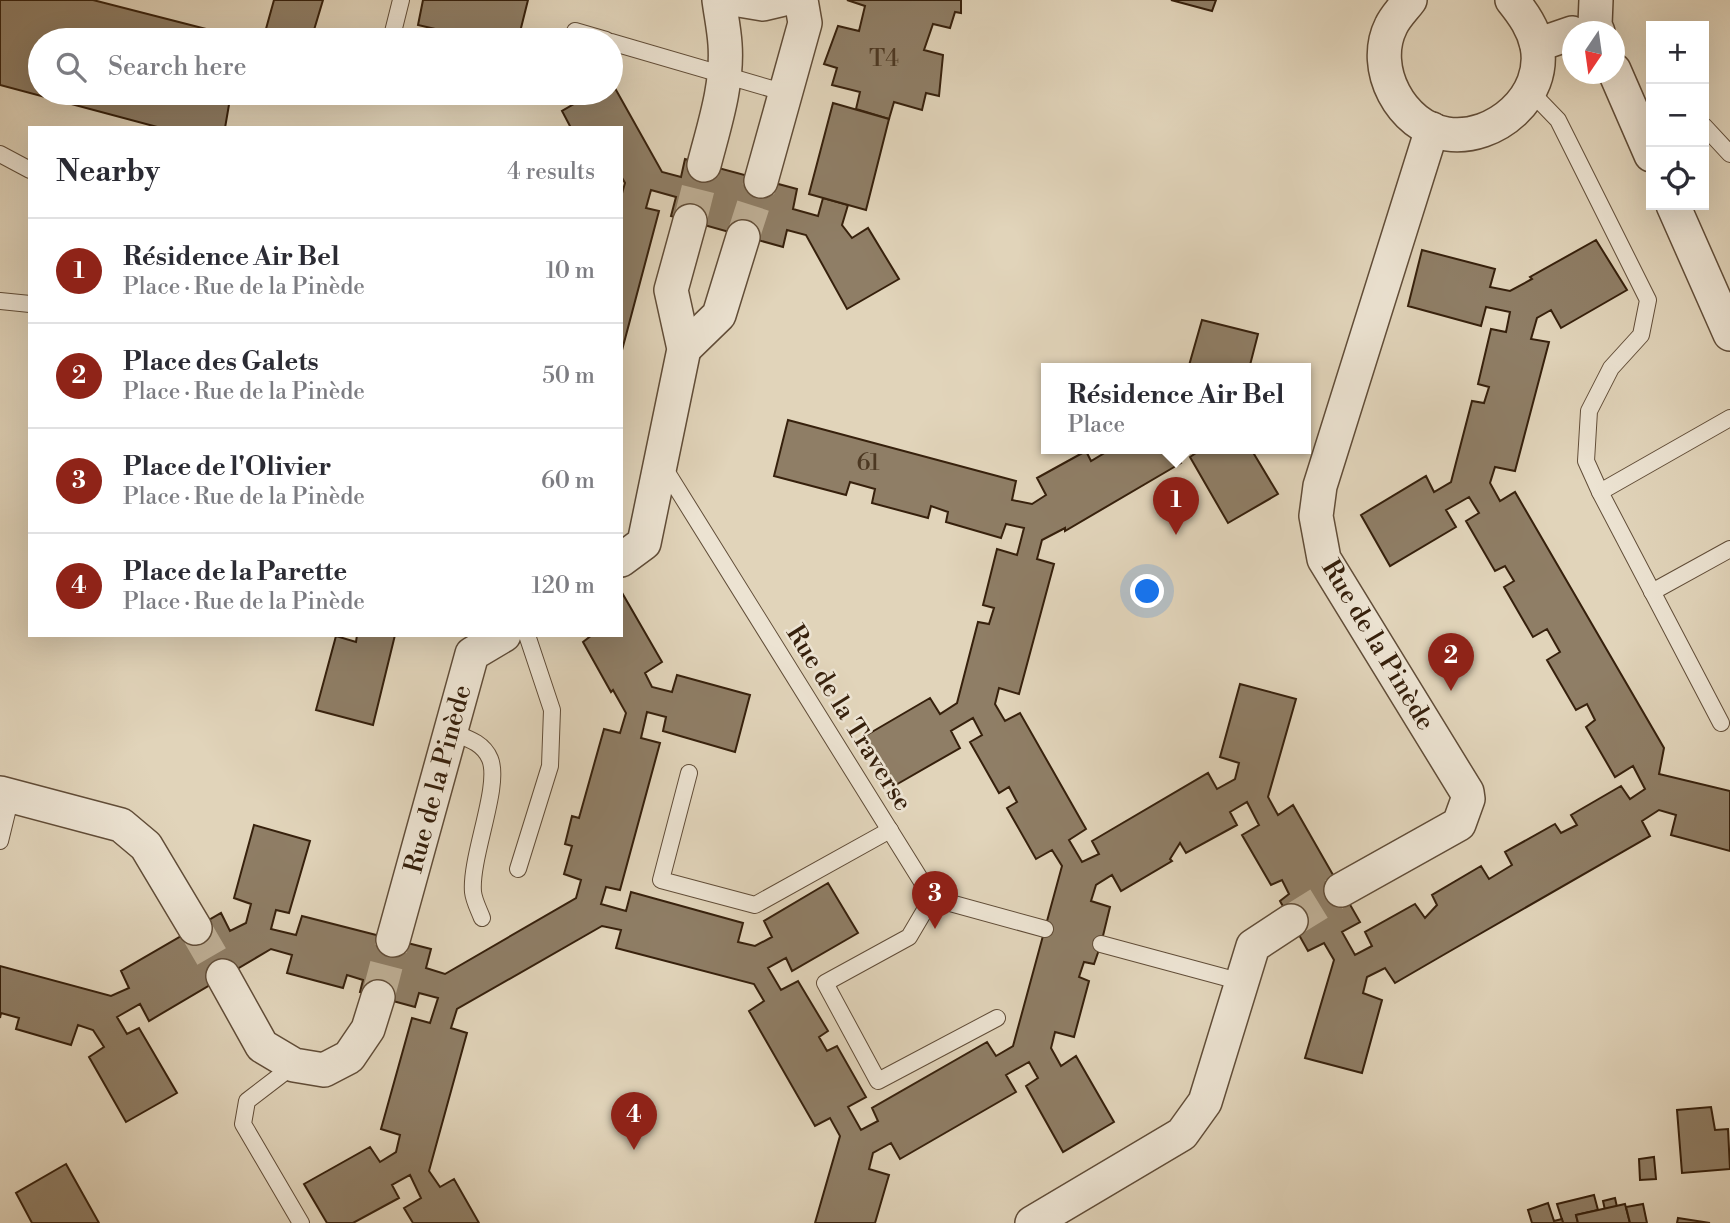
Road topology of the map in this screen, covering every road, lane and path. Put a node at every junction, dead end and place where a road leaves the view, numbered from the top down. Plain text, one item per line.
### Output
1 (401, 0) edge
2 (719, 0) edge
3 (739, 0) edge
4 (780, 0) edge
5 (801, 0) edge
6 (1409, 0) edge
7 (1512, 0) edge
8 (394, 28) edge
9 (1562, 34) edge
10 (623, 45) edge
11 (1537, 45) junction
12 (723, 75) junction
13 (1624, 84) edge
14 (1530, 91) junction
15 (786, 93) junction
16 (1640, 107) edge
17 (1432, 129) junction
18 (1709, 131) edge
19 (1649, 147) edge
20 (0, 154) edge
21 (1730, 154) edge
22 (704, 164) tunnel mouth
23 (28, 169) edge
24 (761, 181) tunnel mouth
25 (1675, 210) edge
26 (690, 221) tunnel mouth
27 (743, 237) tunnel mouth
28 (0, 301) edge
29 (28, 304) edge
30 (1730, 334) edge
31 (684, 349) junction
32 (1730, 418) edge
33 (662, 464) junction
34 (1600, 492) junction
35 (1730, 548) edge
36 (623, 559) edge
37 (1652, 592) junction
38 (501, 637) edge
39 (528, 637) edge
40 (1721, 723) dead end
41 (451, 732) junction
42 (690, 772) dead end
43 (5, 794) edge
44 (890, 830) junction
45 (0, 841) edge
46 (518, 869) dead end
47 (1341, 890) tunnel mouth
48 (932, 898) junction
49 (482, 918) dead end
50 (1291, 921) tunnel mouth
51 (195, 928) tunnel mouth
52 (1045, 929) dead end
53 (393, 940) tunnel mouth
54 (1101, 944) dead end
55 (223, 976) tunnel mouth
56 (1242, 982) junction
57 (378, 997) tunnel mouth
58 (997, 1018) dead end
59 (294, 1065) junction
60 (301, 1223) edge
61 (1032, 1223) edge

1 - 8 lane
2 - 12 street
3 - 4 street
5 - 15 street
6 - 17 street
7 - 11 street
9 - 11 street
10 - 12 lane
11 - 14 street
12 - 15 lane
12 - 22 street
13 - 16 street
14 - 17 street
14 - 34 lane
15 - 24 street
16 - 19 street
17 - 47 street, Rue de la Pinède
18 - 21 lane
20 - 23 lane
25 - 30 street
26 - 31 street
27 - 31 street
28 - 29 lane
31 - 33 street
32 - 34 lane
33 - 36 street
33 - 44 lane, Rue de la Traverse
34 - 37 lane
35 - 37 lane
37 - 40 lane
38 - 41 street, Rue de la Pinède
39 - 46 lane
41 - 49 lane
41 - 53 street, Rue de la Pinède
42 - 44 lane
43 - 45 lane
43 - 51 street
44 - 48 lane, Rue de la Traverse
48 - 52 lane
48 - 58 lane
50 - 56 street
54 - 56 lane
55 - 59 street
56 - 61 street
57 - 59 street
59 - 60 lane

